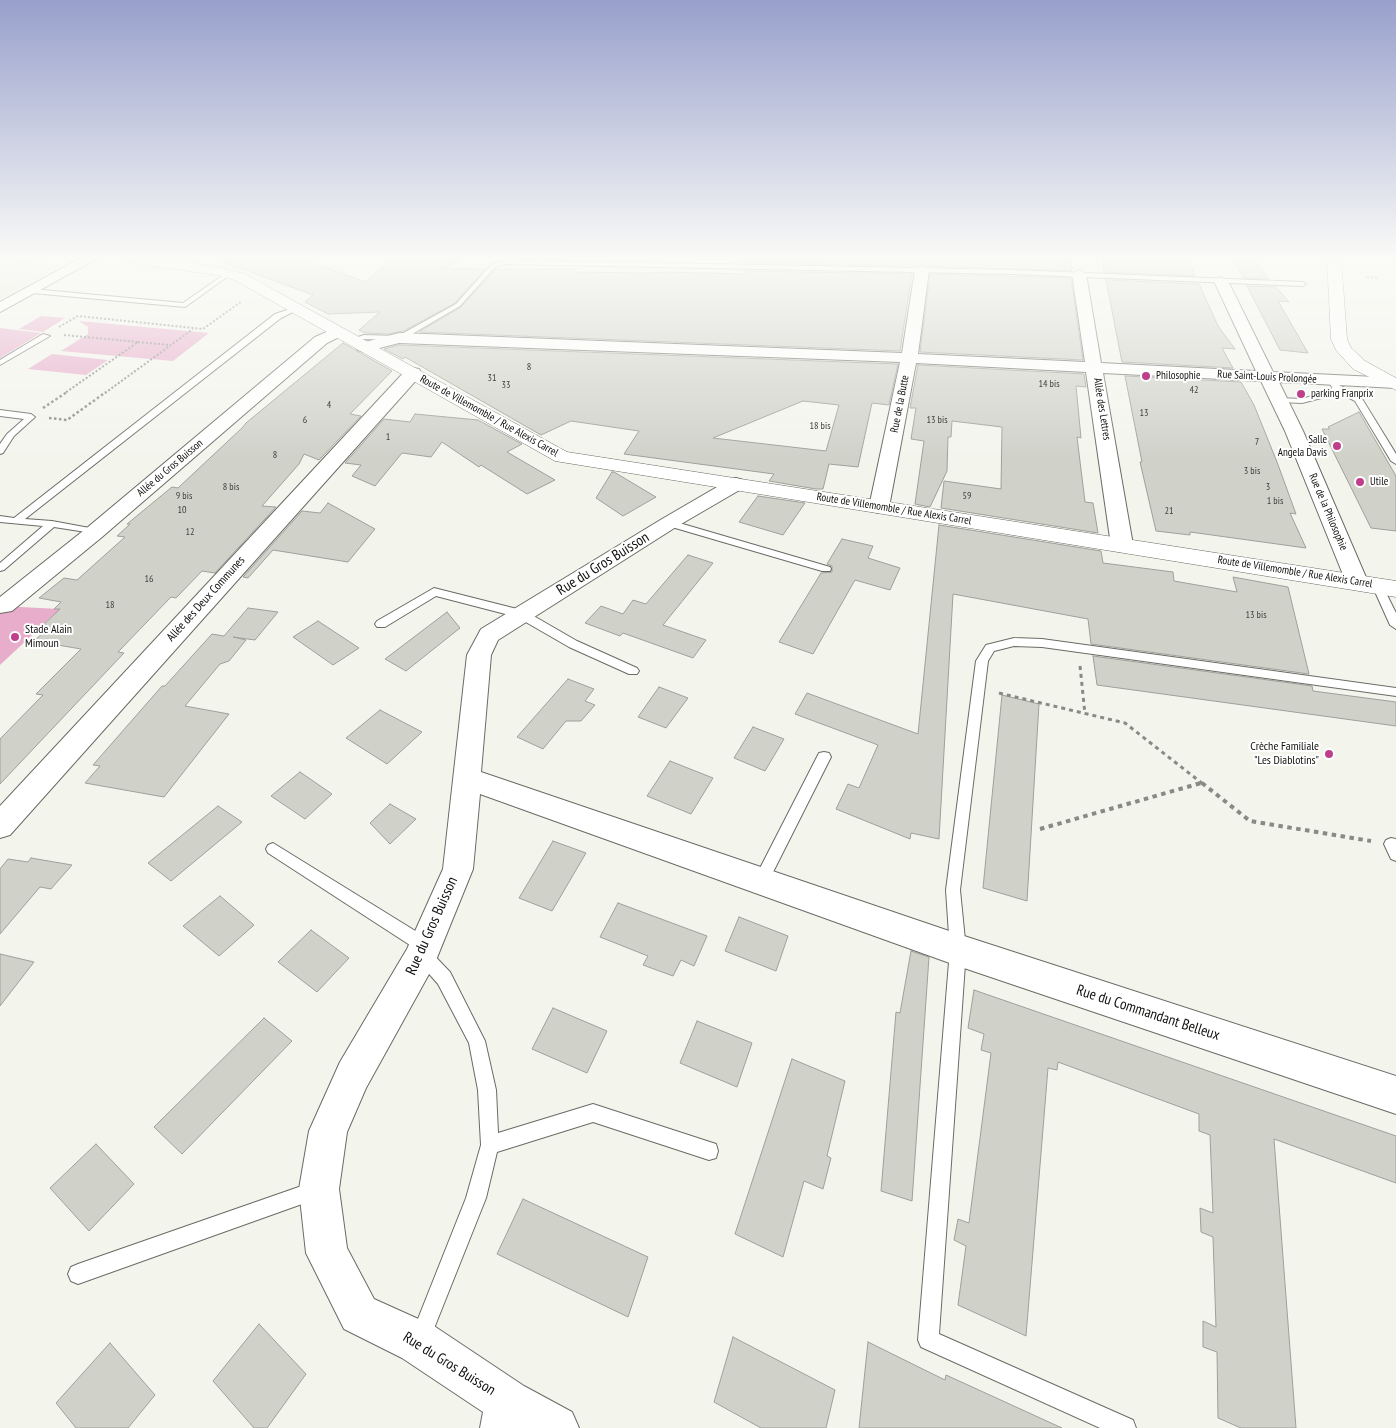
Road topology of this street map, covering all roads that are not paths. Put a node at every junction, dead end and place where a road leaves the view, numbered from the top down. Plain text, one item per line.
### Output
1 (267, 325) edge
2 (324, 325) edge
3 (424, 325) edge
4 (914, 325) edge
5 (1088, 325) edge
6 (1241, 325) edge
7 (1338, 325) edge
8 (46, 336) dead end
9 (399, 338) junction
10 (352, 340) junction
11 (909, 358) junction
12 (0, 363) edge
13 (1095, 368) junction
14 (413, 373) junction
15 (1266, 377) junction
16 (1333, 384) junction
17 (1395, 384) edge
18 (1280, 400) junction
19 (0, 413) edge
20 (0, 450) edge
21 (1396, 461) edge
22 (736, 484) junction
23 (879, 507) junction
24 (0, 519) edge
25 (16, 521) junction
26 (52, 524) junction
27 (669, 524) junction
28 (95, 532) junction
29 (1122, 545) junction
30 (0, 568) edge
31 (826, 570) dead end
32 (1384, 586) edge
33 (4, 606) dead end
34 (521, 614) junction
35 (382, 624) dead end
36 (1396, 625) edge
37 (633, 671) dead end
38 (1396, 692) edge
39 (824, 756) dead end
40 (466, 778) junction
41 (0, 826) edge
42 (273, 849) dead end
43 (761, 881) junction
44 (423, 950) junction
45 (958, 950) junction
46 (1396, 1095) edge
47 (490, 1145) junction
48 (708, 1151) dead end
49 (319, 1189) junction
50 (78, 1274) dead end
51 (418, 1342) junction
52 (506, 1415) edge
53 (556, 1428) edge
54 (1125, 1428) edge

1 - 25 lane
2 - 10 street, Route de Villemomble / Rue Alexis Carrel
3 - 9 lane
4 - 11 street, Rue de la Butte
5 - 13 street, Allée des Lettres
6 - 15 street, Rue de la Philosophie
7 - 17 street
8 - 12 lane
9 - 10 street, Rue Saint-Louis Prolongée
9 - 11 street, Rue Saint-Louis Prolongée
10 - 14 street, Route de Villemomble / Rue Alexis Carrel
10 - 28 street, Allée du Gros Buisson
11 - 13 street, Rue Saint-Louis Prolongée
11 - 23 street, Rue de la Butte
13 - 15 street, Rue Saint-Louis Prolongée
13 - 29 street, Allée des Lettres
14 - 22 street, Route de Villemomble / Rue Alexis Carrel
14 - 41 street, Allée des Deux Communes
15 - 16 street, Rue Saint-Louis Prolongée
15 - 18 street, Rue de la Philosophie
16 - 17 street, Rue Saint-Louis Prolongée
16 - 18 lane
16 - 21 lane
18 - 32 street, Rue de la Philosophie
19 - 20 lane
22 - 23 street, Route de Villemomble / Rue Alexis Carrel
22 - 27 street, Rue du Gros Buisson
23 - 29 street, Route de Villemomble / Rue Alexis Carrel
24 - 25 lane
25 - 26 lane
26 - 28 lane
26 - 30 lane
27 - 31 lane
27 - 34 street, Rue du Gros Buisson
28 - 33 street, Allée du Gros Buisson
29 - 32 street, Route de Villemomble / Rue Alexis Carrel
32 - 36 lane
34 - 35 lane
34 - 37 lane
34 - 40 street, Rue du Gros Buisson
38 - 45 lane
39 - 43 lane
40 - 43 street, Rue du Commandant Belleux
40 - 44 street, Rue du Gros Buisson
42 - 44 lane
43 - 45 street, Rue du Commandant Belleux
44 - 47 lane
44 - 49 street, Rue du Gros Buisson
45 - 46 street, Rue du Commandant Belleux
45 - 54 lane
47 - 48 lane
47 - 51 lane
49 - 50 lane
49 - 51 street, Rue du Gros Buisson
51 - 52 street, Rue du Gros Buisson
52 - 53 street, Rue du Gros Buisson

